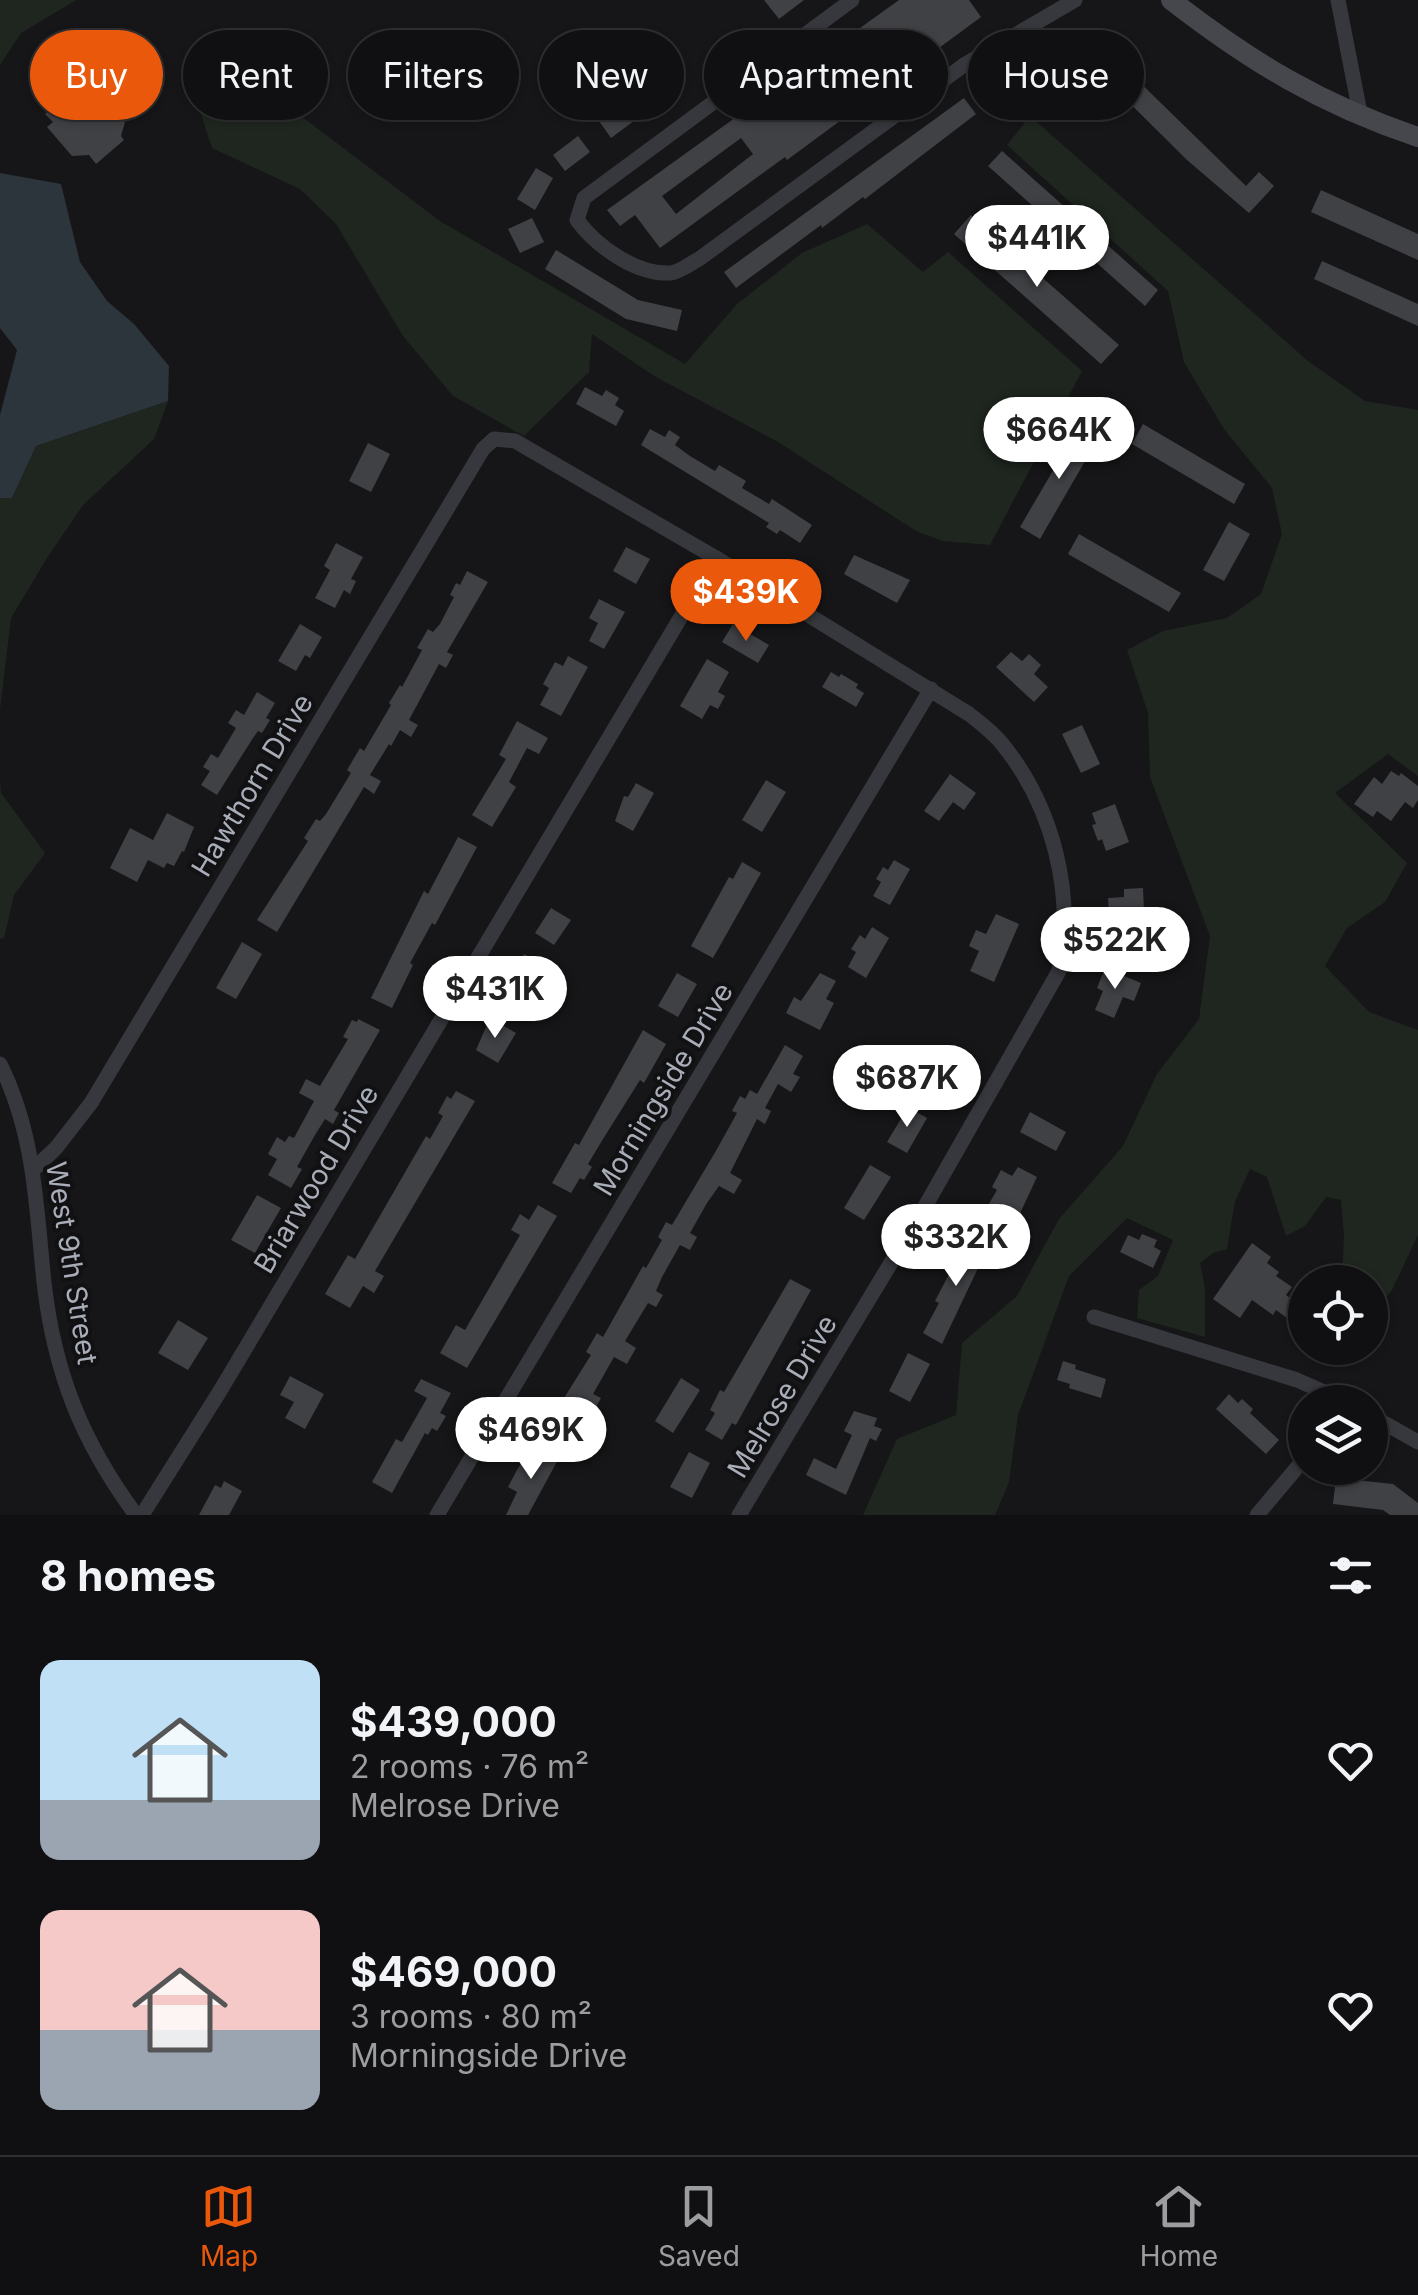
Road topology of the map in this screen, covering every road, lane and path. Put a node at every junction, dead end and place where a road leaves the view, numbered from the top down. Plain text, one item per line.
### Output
1 (852, 0) edge
2 (1075, 0) edge
3 (1171, 0) edge
4 (1338, 0) edge
5 (1361, 118) junction
6 (1418, 138) edge
7 (515, 441) joint
8 (716, 558) junction
9 (931, 689) junction
10 (0, 1064) edge
11 (34, 1168) junction
12 (1094, 1317) dead end
13 (1308, 1385) edge
14 (1388, 1425) edge
15 (1418, 1442) edge
16 (1288, 1478) edge
17 (139, 1515) edge
18 (437, 1515) edge
19 (739, 1515) edge
20 (1257, 1515) edge

1 - 2 street
3 - 5 main road
4 - 5 street
5 - 6 main road
7 - 8 street, Melrose Drive
7 - 11 street, Hawthorn Drive
8 - 9 street, Melrose Drive
8 - 17 street, Briarwood Drive
9 - 18 street, Morningside Drive
9 - 19 street, Melrose Drive
10 - 11 street, West 9th Street
11 - 17 street, West 9th Street
12 - 13 street
14 - 15 street
16 - 20 street

